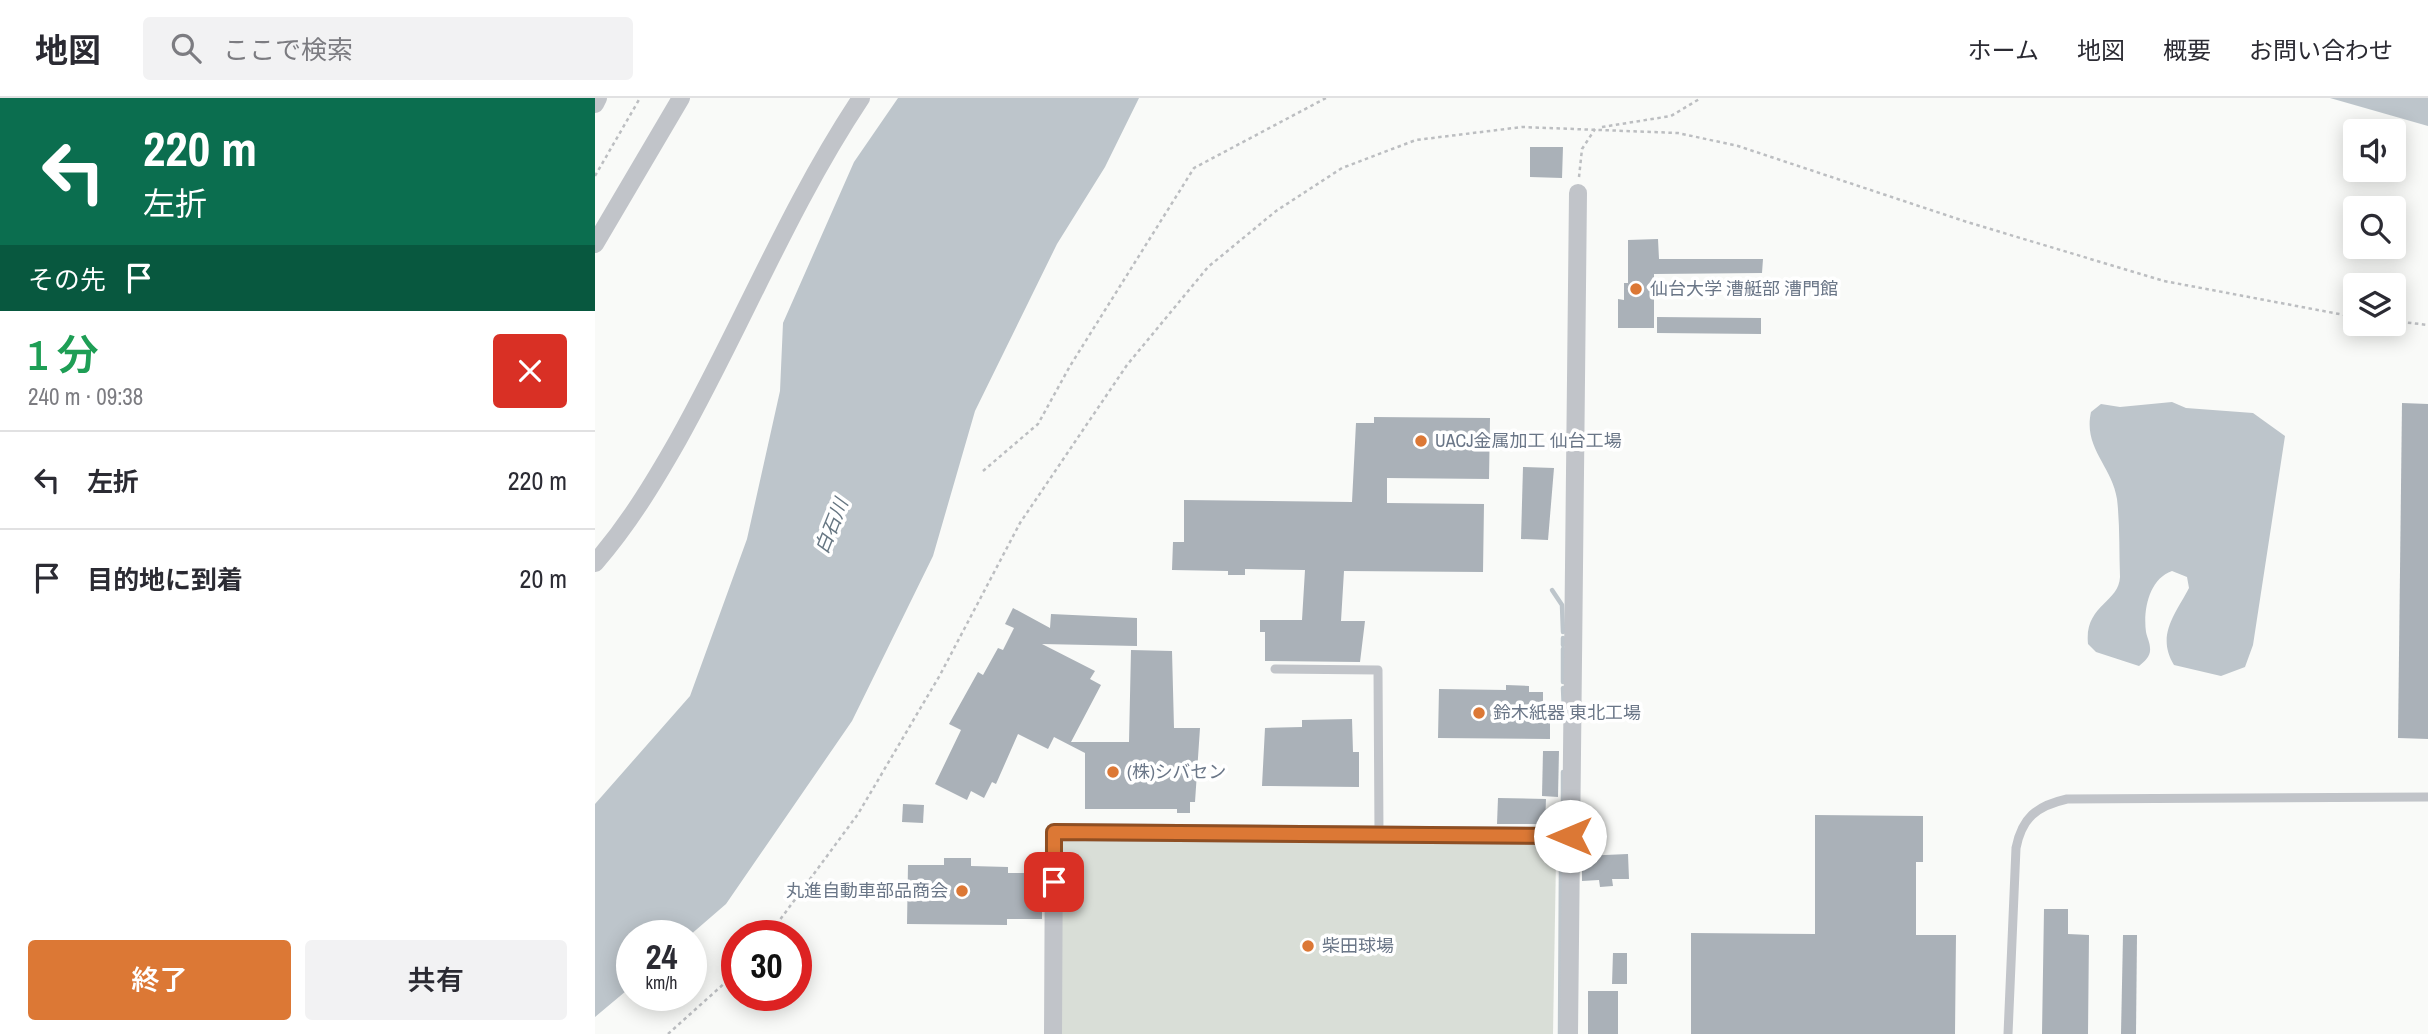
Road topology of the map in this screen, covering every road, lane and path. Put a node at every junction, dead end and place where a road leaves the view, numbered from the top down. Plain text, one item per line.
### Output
1 (598, 98) edge
2 (640, 98) edge
3 (681, 98) edge
4 (861, 98) edge
5 (1326, 98) edge
6 (1701, 98) edge
7 (595, 104) edge
8 (1595, 129) junction
9 (595, 176) edge
10 (1578, 193) joint
11 (595, 244) edge
12 (2343, 315) edge
13 (2406, 322) edge
14 (2428, 325) edge
15 (983, 471) dead end
16 (595, 563) edge
17 (1275, 669) dead end
18 (2428, 797) edge
19 (1379, 834) junction
20 (1570, 836) junction
21 (780, 920) edge
22 (721, 986) edge
23 (668, 1034) edge
24 (1053, 1034) edge
25 (1569, 1034) edge
26 (2008, 1034) edge

1 - 7 street
2 - 9 path
3 - 11 street
4 - 16 street
5 - 15 path
6 - 8 path
8 - 10 path
8 - 12 path
8 - 21 path
10 - 20 street
13 - 14 path
17 - 19 lane
18 - 26 lane
19 - 20 street
19 - 24 street
20 - 25 street
22 - 23 path

